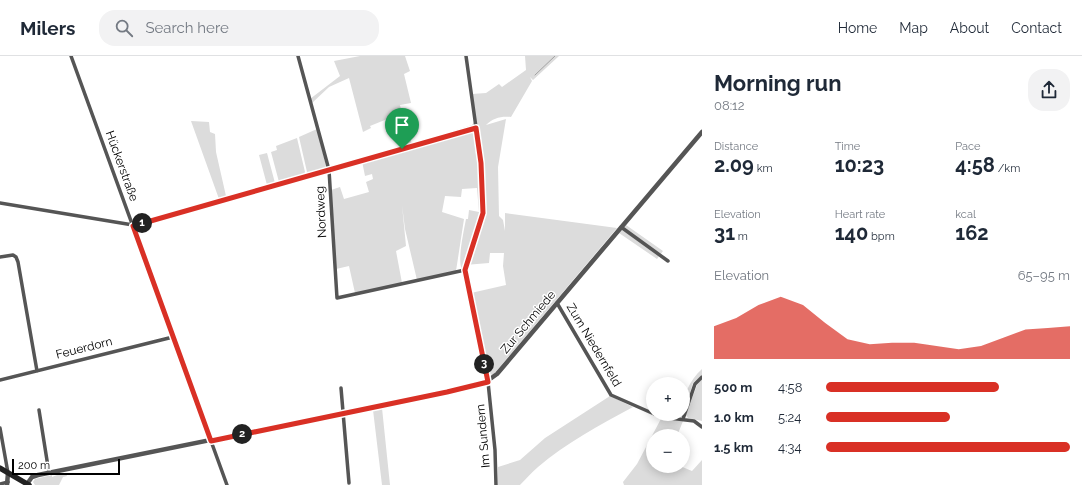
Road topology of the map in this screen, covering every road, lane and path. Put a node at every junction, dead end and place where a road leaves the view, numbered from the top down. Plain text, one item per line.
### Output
1 (71, 56) edge
2 (298, 56) edge
3 (466, 56) edge
4 (476, 128) junction
5 (702, 132) edge
6 (328, 170) junction
7 (0, 203) edge
8 (133, 226) junction
9 (621, 227) junction
10 (0, 257) edge
11 (668, 261) dead end
12 (465, 270) junction
13 (557, 302) junction
14 (173, 337) junction
15 (37, 370) junction
16 (702, 377) edge
17 (0, 380) edge
18 (488, 382) junction
19 (341, 388) dead end
20 (690, 399) edge
21 (39, 410) dead end
22 (646, 410) edge
23 (342, 414) junction
24 (690, 420) edge
25 (702, 427) edge
26 (0, 428) edge
27 (211, 441) junction
28 (0, 468) edge
29 (8, 473) junction
30 (50, 473) junction
31 (7, 483) edge
32 (349, 483) dead end
33 (0, 484) edge
34 (28, 484) edge
35 (227, 485) edge
36 (496, 485) edge

1 - 8 street, Hückerstraße
2 - 6 street, Nordweg
3 - 4 street, Im Sundern
4 - 6 street
4 - 12 street, Im Sundern
5 - 9 street, Zur Schmiede
6 - 8 street
6 - 12 street, Nordweg
7 - 8 street
8 - 14 street, Hückerstraße
9 - 11 street
9 - 13 street, Zur Schmiede
10 - 15 street
12 - 18 street, Im Sundern
13 - 18 street, Zur Schmiede
13 - 22 street, Zum Niedernfeld
14 - 15 street, Feuerdorn
14 - 27 street, Hückerstraße
15 - 17 street, Feuerdorn
16 - 20 street
18 - 23 street
18 - 36 street, Im Sundern
19 - 23 street
21 - 30 street
23 - 27 street
23 - 32 street
24 - 25 street, Zum Niedernfeld
26 - 29 street
27 - 30 street
27 - 35 street, Hückerstraße
28 - 29 main road
29 - 31 street
29 - 34 main road
30 - 34 street
31 - 33 street

